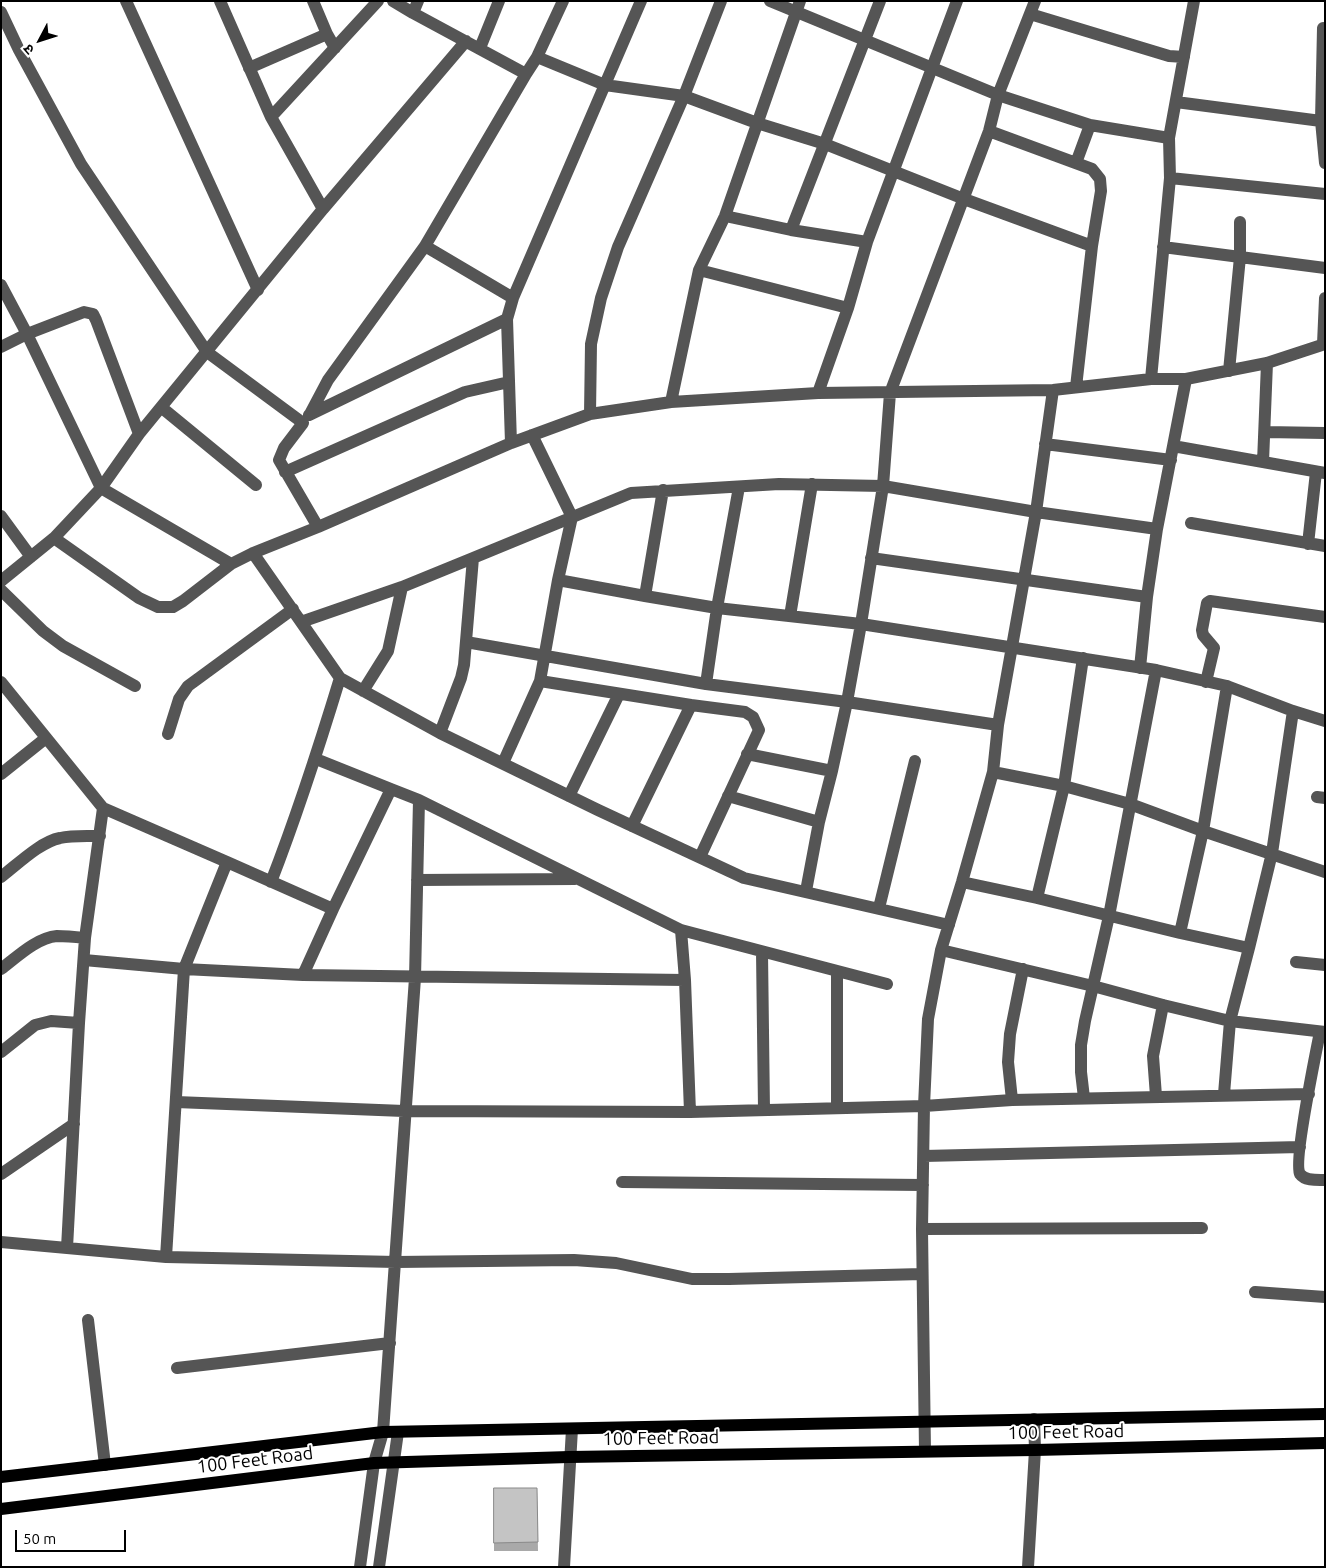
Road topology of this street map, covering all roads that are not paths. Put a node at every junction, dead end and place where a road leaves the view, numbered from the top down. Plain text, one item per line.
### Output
1 (126, 1) edge
2 (220, 1) edge
3 (313, 1) edge
4 (378, 1) edge
5 (393, 1) edge
6 (499, 1) edge
7 (562, 1) edge
8 (641, 1) edge
9 (721, 1) edge
10 (770, 1) edge
11 (880, 1) edge
12 (958, 1) edge
13 (1035, 1) edge
14 (1194, 1) edge
15 (798, 6) edge
16 (415, 7) edge
17 (1, 12) edge
18 (1030, 14) junction
19 (1323, 28) dead end
20 (327, 34) junction
21 (866, 40) junction
22 (466, 41) junction
23 (335, 48) junction
24 (480, 48) junction
25 (537, 57) junction
26 (1184, 57) junction
27 (249, 68) junction
28 (932, 68) junction
29 (526, 74) junction
30 (604, 85) junction
31 (998, 95) junction
32 (684, 96) junction
33 (1176, 102) junction
34 (271, 117) junction
35 (1321, 122) junction
36 (757, 123) junction
37 (1090, 125) junction
38 (989, 132) junction
39 (1169, 138) junction
40 (825, 144) junction
41 (1076, 163) junction
42 (1325, 163) edge
43 (894, 170) junction
44 (1170, 178) junction
45 (1325, 194) edge
46 (964, 199) junction
47 (323, 209) junction
48 (725, 216) junction
49 (1240, 222) dead end
50 (791, 230) junction
51 (867, 242) junction
52 (425, 246) junction
53 (1092, 246) junction
54 (1163, 247) junction
55 (1240, 257) junction
56 (1325, 268) edge
57 (699, 270) junction
58 (1, 285) edge
59 (258, 290) junction
60 (512, 298) junction
61 (1325, 298) edge
62 (848, 308) junction
63 (507, 319) junction
64 (27, 334) junction
65 (1324, 344) edge
66 (1, 347) edge
67 (207, 352) junction
68 (1267, 363) junction
69 (1229, 371) junction
70 (1151, 378) junction
71 (1186, 379) junction
72 (509, 382) junction
73 (1076, 387) junction
74 (1053, 390) junction
75 (818, 393) junction
76 (890, 393) junction
77 (671, 402) junction
78 (161, 407) junction
79 (590, 414) junction
80 (306, 418) junction
81 (1265, 432) junction
82 (1325, 433) edge
83 (139, 434) junction
84 (532, 435) junction
85 (511, 443) junction
86 (1046, 444) junction
87 (1173, 446) junction
88 (1171, 460) junction
89 (1263, 462) junction
90 (285, 472) junction
91 (1320, 472) edge
92 (812, 484) junction
93 (256, 485) dead end
94 (883, 486) junction
95 (739, 487) junction
96 (102, 488) junction
97 (663, 490) junction
98 (1036, 512) junction
99 (1, 516) edge
100 (572, 517) junction
101 (1191, 523) dead end
102 (318, 527) junction
103 (1157, 529) junction
104 (54, 538) junction
105 (1308, 544) junction
106 (1325, 546) edge
107 (253, 553) junction
108 (31, 558) junction
109 (473, 558) junction
110 (871, 558) junction
111 (231, 564) junction
112 (1024, 579) junction
113 (558, 580) junction
114 (1, 581) edge
115 (402, 588) junction
116 (1, 590) edge
117 (645, 596) junction
118 (1147, 598) junction
119 (717, 608) junction
120 (293, 609) junction
121 (790, 616) junction
122 (1325, 617) edge
123 (301, 622) junction
124 (861, 624) junction
125 (466, 642) junction
126 (1012, 649) junction
127 (544, 656) junction
128 (1083, 658) junction
129 (1140, 668) junction
130 (1156, 670) junction
131 (340, 678) junction
132 (540, 681) junction
133 (1206, 682) junction
134 (706, 684) junction
135 (135, 686) dead end
136 (1227, 686) junction
137 (3, 687) edge
138 (364, 691) junction
139 (619, 694) junction
140 (847, 702) junction
141 (691, 705) junction
142 (1293, 711) junction
143 (1325, 721) edge
144 (998, 726) junction
145 (440, 733) junction
146 (168, 734) dead end
147 (46, 738) junction
148 (748, 754) junction
149 (316, 759) junction
150 (915, 761) dead end
151 (503, 764) junction
152 (832, 771) junction
153 (993, 772) junction
154 (1, 774) edge
155 (1064, 786) junction
156 (391, 789) junction
157 (569, 796) junction
158 (728, 796) junction
159 (419, 800) junction
160 (1130, 804) junction
161 (103, 808) junction
162 (819, 822) junction
163 (632, 826) junction
164 (1203, 831) junction
165 (100, 836) junction
166 (1272, 853) junction
167 (700, 857) junction
168 (227, 862) junction
169 (1325, 872) edge
170 (1, 877) edge
171 (417, 880) junction
172 (578, 880) junction
173 (271, 882) junction
174 (962, 882) junction
175 (806, 891) junction
176 (1037, 898) junction
177 (878, 908) junction
178 (332, 910) junction
179 (1109, 916) junction
180 (949, 925) junction
181 (681, 930) junction
182 (1180, 933) junction
183 (85, 938) junction
184 (1248, 948) junction
185 (941, 950) junction
186 (762, 952) junction
187 (84, 960) junction
188 (1296, 962) dead end
189 (1325, 965) edge
190 (1, 969) edge
191 (184, 969) junction
192 (1022, 969) junction
193 (838, 971) junction
194 (303, 975) junction
195 (415, 978) junction
196 (685, 980) junction
197 (887, 984) dead end
198 (1093, 986) junction
199 (1163, 1005) junction
200 (1230, 1021) junction
201 (79, 1023) junction
202 (1322, 1032) edge
203 (1, 1052) edge
204 (1224, 1094) junction
205 (1309, 1094) junction
206 (1156, 1096) junction
207 (1084, 1098) junction
208 (1012, 1100) junction
209 (176, 1102) junction
210 (924, 1106) junction
211 (836, 1108) junction
212 (764, 1110) junction
213 (404, 1111) junction
214 (690, 1112) junction
215 (74, 1124) junction
216 (1300, 1147) junction
217 (924, 1156) junction
218 (1, 1174) edge
219 (1325, 1180) edge
220 (622, 1182) dead end
221 (923, 1185) junction
222 (1202, 1228) dead end
223 (922, 1229) junction
224 (1, 1242) edge
225 (67, 1248) junction
226 (166, 1257) junction
227 (396, 1262) junction
228 (922, 1274) junction
229 (1255, 1292) dead end
230 (1325, 1297) edge
231 (88, 1320) dead end
232 (390, 1343) junction
233 (177, 1368) dead end
234 (1325, 1414) edge
235 (1034, 1419) junction
236 (925, 1422) junction
237 (572, 1428) junction
238 (383, 1432) junction
239 (398, 1432) junction
240 (1325, 1443) edge
241 (1035, 1450) junction
242 (925, 1451) junction
243 (570, 1457) junction
244 (393, 1462) junction
245 (374, 1463) junction
246 (105, 1465) junction
247 (1, 1477) edge
248 (1, 1509) edge
249 (360, 1567) edge
250 (379, 1567) edge
251 (564, 1567) edge
252 (1028, 1567) edge

1 - 59 street
2 - 27 street
3 - 20 street
4 - 23 street
5 - 16 street
6 - 24 street
7 - 25 street
8 - 30 street
9 - 32 street
10 - 15 street
11 - 21 street
12 - 28 street
13 - 18 street
14 - 26 street
15 - 21 street
15 - 36 street
16 - 22 street
17 - 67 street
18 - 26 street
18 - 31 street
19 - 35 street
20 - 23 street
20 - 27 street
21 - 28 street
21 - 40 street
22 - 24 street
22 - 47 street
23 - 34 street
24 - 29 street
25 - 29 street
25 - 30 street
26 - 33 street
27 - 34 street
28 - 31 street
28 - 43 street
29 - 52 street
30 - 32 street
30 - 60 street
31 - 37 street
31 - 38 street
32 - 36 street
32 - 79 street
33 - 35 street
33 - 39 street
34 - 47 street
35 - 42 street
36 - 40 street
36 - 48 street
37 - 39 street
37 - 41 street
38 - 41 street
38 - 46 street
39 - 44 street
40 - 43 street
40 - 50 street
41 - 53 street
43 - 46 street
43 - 51 street
44 - 45 street
44 - 54 street
46 - 53 street
46 - 76 street
47 - 59 street
48 - 50 street
48 - 57 street
49 - 55 street
50 - 51 street
51 - 62 street
52 - 60 street
52 - 80 street
53 - 73 street
54 - 55 street
54 - 70 street
55 - 56 street
55 - 69 street
57 - 62 street
57 - 77 street
58 - 64 street
59 - 67 street
60 - 63 street
61 - 65 street
62 - 75 street
63 - 72 street
63 - 80 street
64 - 66 street
64 - 83 street
64 - 96 street
65 - 68 street
67 - 78 street
67 - 80 street
68 - 69 street
68 - 81 street
69 - 71 street
70 - 71 street
70 - 73 street
71 - 87 street
72 - 85 street
72 - 90 street
73 - 74 street
74 - 76 street
74 - 86 street
75 - 76 street
75 - 77 street
76 - 94 street
77 - 79 street
78 - 83 street
78 - 93 street
79 - 84 street
80 - 90 street
81 - 82 street
81 - 89 street
83 - 96 street
84 - 85 street
84 - 100 street
85 - 102 street
86 - 88 street
86 - 98 street
87 - 88 street
87 - 89 street
88 - 103 street
89 - 91 street
90 - 102 street
91 - 105 street
92 - 94 street
92 - 95 street
92 - 121 street
94 - 98 street
94 - 110 street
95 - 97 street
95 - 119 street
96 - 104 street
96 - 111 street
97 - 100 street
97 - 117 street
98 - 103 street
98 - 112 street
99 - 108 street
100 - 109 street
100 - 113 street
101 - 105 street
102 - 107 street
103 - 118 street
104 - 108 street
104 - 111 street
105 - 106 street
107 - 111 street
107 - 120 street
108 - 114 street
109 - 115 street
109 - 125 street
110 - 112 street
110 - 124 street
112 - 118 street
112 - 126 street
113 - 117 street
113 - 127 street
115 - 123 street
115 - 138 street
116 - 135 street
117 - 119 street
118 - 129 street
119 - 121 street
119 - 134 street
120 - 123 street
120 - 146 street
121 - 124 street
122 - 133 street
123 - 131 street
124 - 126 street
124 - 140 street
125 - 127 street
125 - 145 street
126 - 128 street
126 - 144 street
127 - 132 street
127 - 134 street
128 - 129 street
128 - 155 street
129 - 130 street
130 - 133 street
130 - 160 street
131 - 138 street
131 - 149 street
132 - 139 street
132 - 151 street
133 - 136 street
134 - 140 street
136 - 142 street
136 - 164 street
137 - 147 street
138 - 145 street
139 - 141 street
139 - 157 street
140 - 144 street
140 - 152 street
141 - 148 street
141 - 163 street
142 - 143 street
142 - 166 street
144 - 153 street
145 - 151 street
147 - 154 street
147 - 161 street
148 - 152 street
148 - 158 street
149 - 156 street
149 - 173 street
150 - 177 street
151 - 157 street
152 - 162 street
153 - 155 street
153 - 174 street
155 - 160 street
155 - 176 street
156 - 159 street
156 - 178 street
157 - 163 street
158 - 162 street
158 - 167 street
159 - 171 street
159 - 172 street
160 - 164 street
160 - 179 street
161 - 165 street
161 - 168 street
162 - 175 street
163 - 167 street
164 - 166 street
164 - 182 street
165 - 170 street
165 - 183 street
166 - 169 street
166 - 184 street
167 - 175 street
168 - 173 street
168 - 191 street
171 - 172 street
171 - 195 street
172 - 181 street
173 - 178 street
174 - 176 street
174 - 180 street
175 - 177 street
176 - 179 street
177 - 180 street
178 - 194 street
179 - 182 street
179 - 198 street
180 - 185 street
181 - 186 street
181 - 196 street
182 - 184 street
183 - 187 street
183 - 190 street
184 - 200 street
185 - 192 street
185 - 210 street
186 - 193 street
186 - 212 street
187 - 191 street
187 - 201 street
188 - 189 street
191 - 194 street
191 - 209 street
192 - 198 street
192 - 208 street
193 - 197 street
193 - 211 street
194 - 195 street
195 - 196 street
195 - 213 street
196 - 214 street
198 - 199 street
198 - 207 street
199 - 200 street
199 - 206 street
200 - 202 street
200 - 204 street
201 - 203 street
201 - 215 street
202 - 205 street
204 - 205 street
204 - 206 street
205 - 216 street
206 - 207 street
207 - 208 street
208 - 210 street
209 - 213 street
209 - 226 street
210 - 211 street
210 - 217 street
211 - 212 street
212 - 214 street
213 - 214 street
213 - 227 street
215 - 218 street
215 - 225 street
216 - 217 street
216 - 219 street
217 - 221 street
220 - 221 street
221 - 223 street
222 - 223 street
223 - 228 street
224 - 225 street
225 - 226 street
226 - 227 street
227 - 228 street
227 - 232 street
228 - 236 street
229 - 230 street
231 - 246 street
232 - 233 street
232 - 238 street
234 - 235 main road, 100 Feet Road
235 - 236 main road, 100 Feet Road
235 - 241 street
236 - 237 main road, 100 Feet Road
236 - 242 street
237 - 239 main road, 100 Feet Road
237 - 243 street
238 - 239 main road, 100 Feet Road
238 - 245 street
238 - 246 main road, 100 Feet Road
239 - 244 street
240 - 241 main road, 100 Feet Road
241 - 242 main road, 100 Feet Road
241 - 252 street
242 - 243 main road, 100 Feet Road
243 - 244 main road, 100 Feet Road
243 - 251 street
244 - 245 main road, 100 Feet Road
244 - 250 street
245 - 248 main road, 100 Feet Road
245 - 249 street
246 - 247 main road, 100 Feet Road

